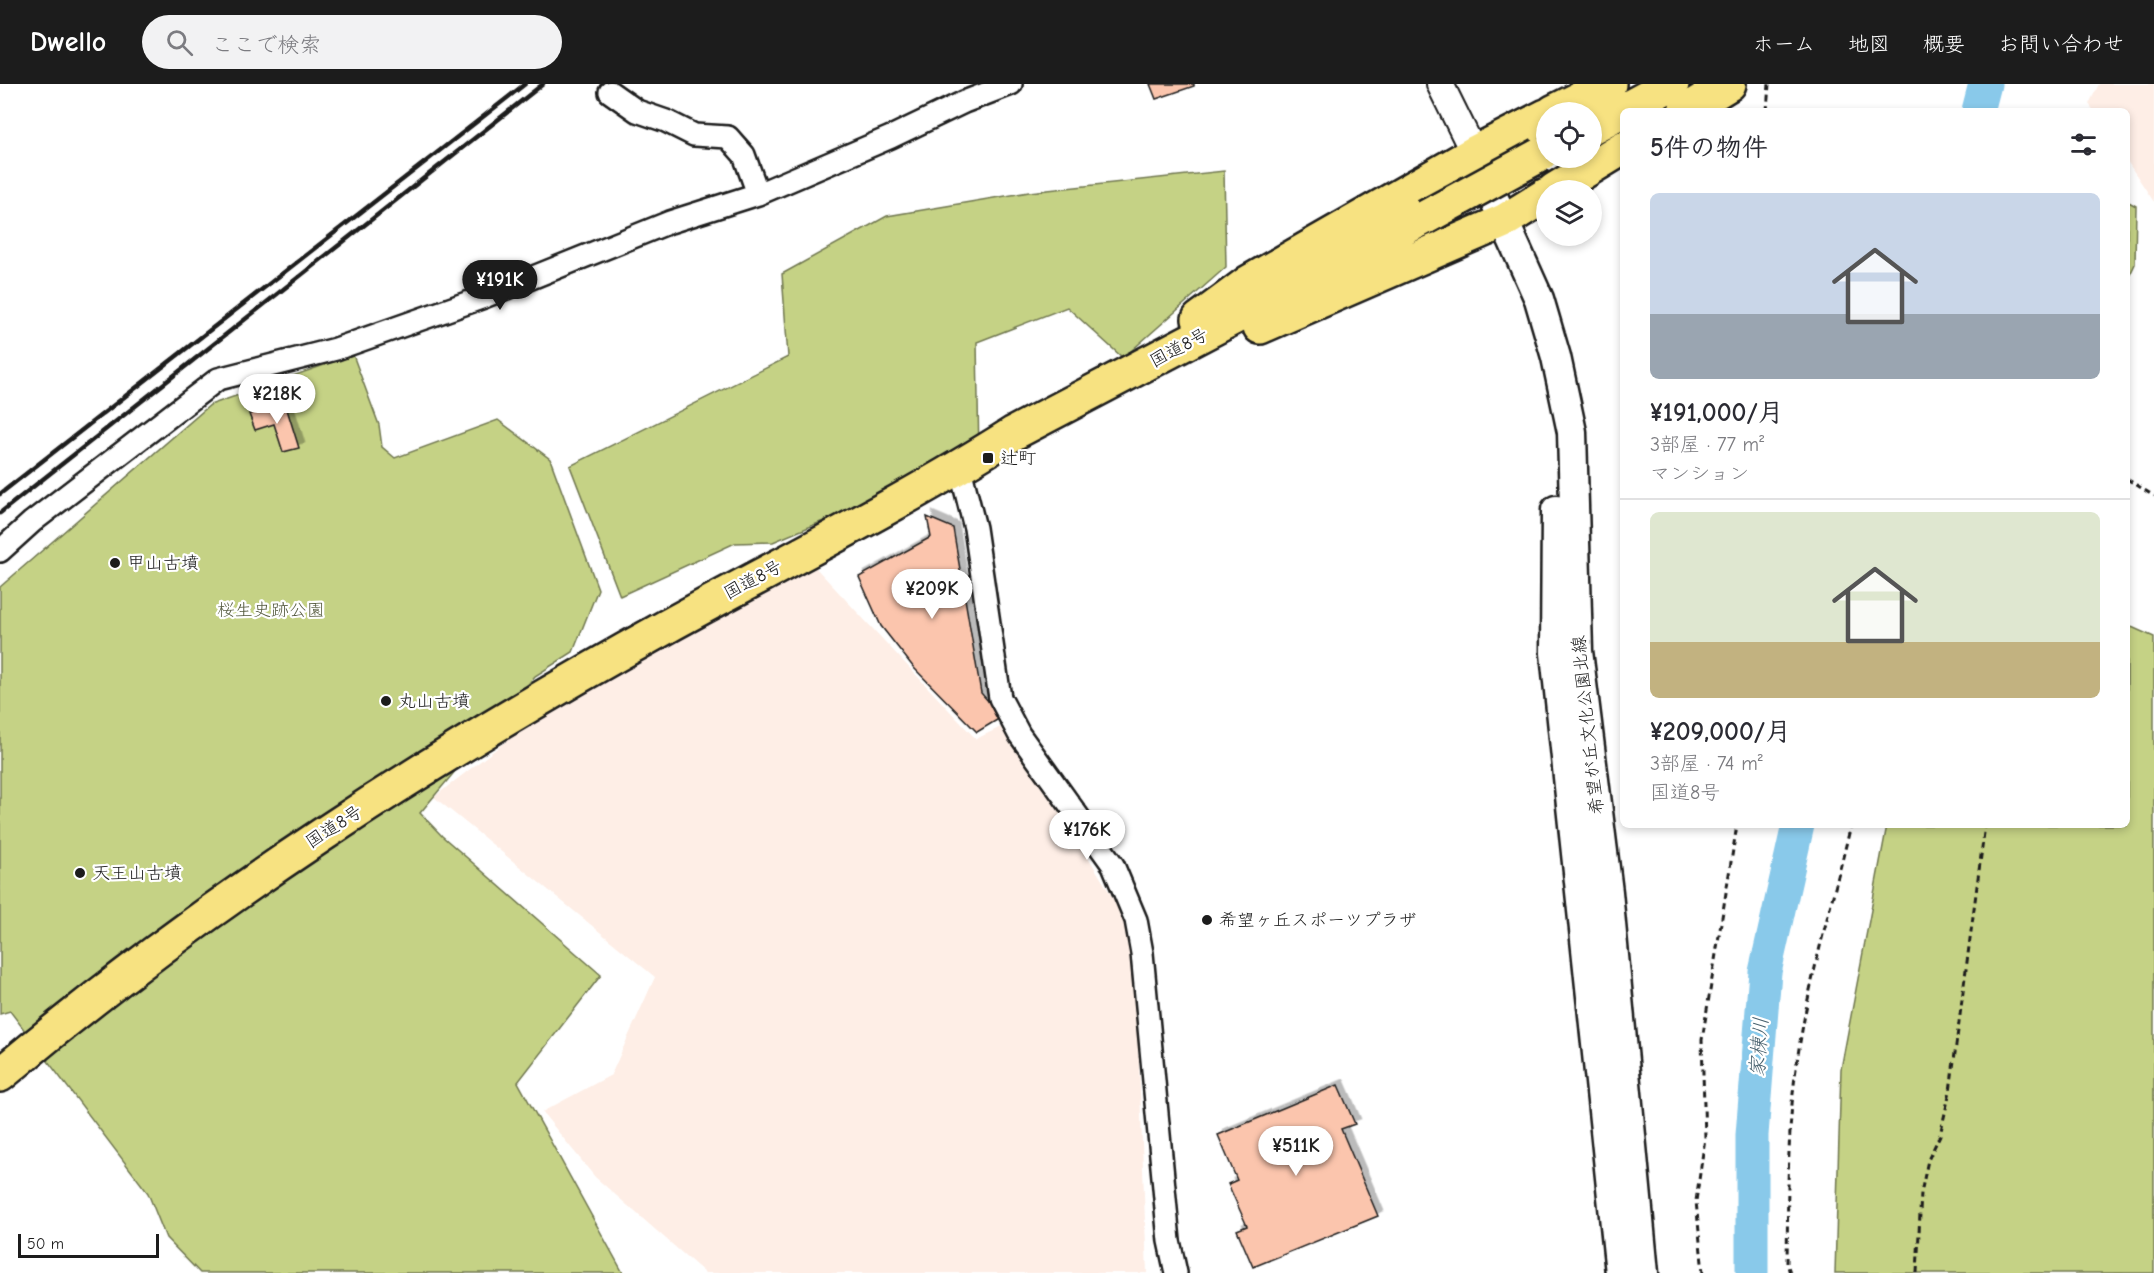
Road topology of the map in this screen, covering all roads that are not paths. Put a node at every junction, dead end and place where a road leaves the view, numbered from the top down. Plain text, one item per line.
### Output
1 (1011, 84) edge
2 (1440, 84) edge
3 (1609, 84) edge
4 (1672, 84) edge
5 (1729, 84) edge
6 (610, 92) dead end
7 (1572, 102) edge
8 (1627, 108) edge
9 (1690, 108) edge
10 (1620, 112) edge
11 (1536, 121) edge
12 (1602, 122) edge
13 (1620, 150) edge
14 (1474, 153) junction
15 (1536, 157) edge
16 (1570, 180) edge
17 (758, 194) junction
18 (1536, 201) edge
19 (1504, 221) junction
20 (1556, 357) junction
21 (1157, 359) junction
22 (960, 468) junction
23 (0, 551) edge
24 (0, 1075) edge
25 (1176, 1273) edge
26 (1620, 1273) edge
27 (1644, 1273) edge

1 - 17 street
2 - 14 street
3 - 7 highway
4 - 8 highway
5 - 9 highway
6 - 17 street
10 - 12 highway
11 - 14 highway
13 - 16 highway
14 - 19 main road, 希望が丘文化公園北線
14 - 21 highway
15 - 21 highway, 国道8号, bridge
17 - 23 street
18 - 19 highway
19 - 20 main road, 希望が丘文化公園北線
19 - 21 highway
20 - 26 main road, 希望が丘文化公園北線
20 - 27 main road, 希望が丘文化公園北線
21 - 22 highway, 国道8号
22 - 24 highway, 国道8号
22 - 25 street

